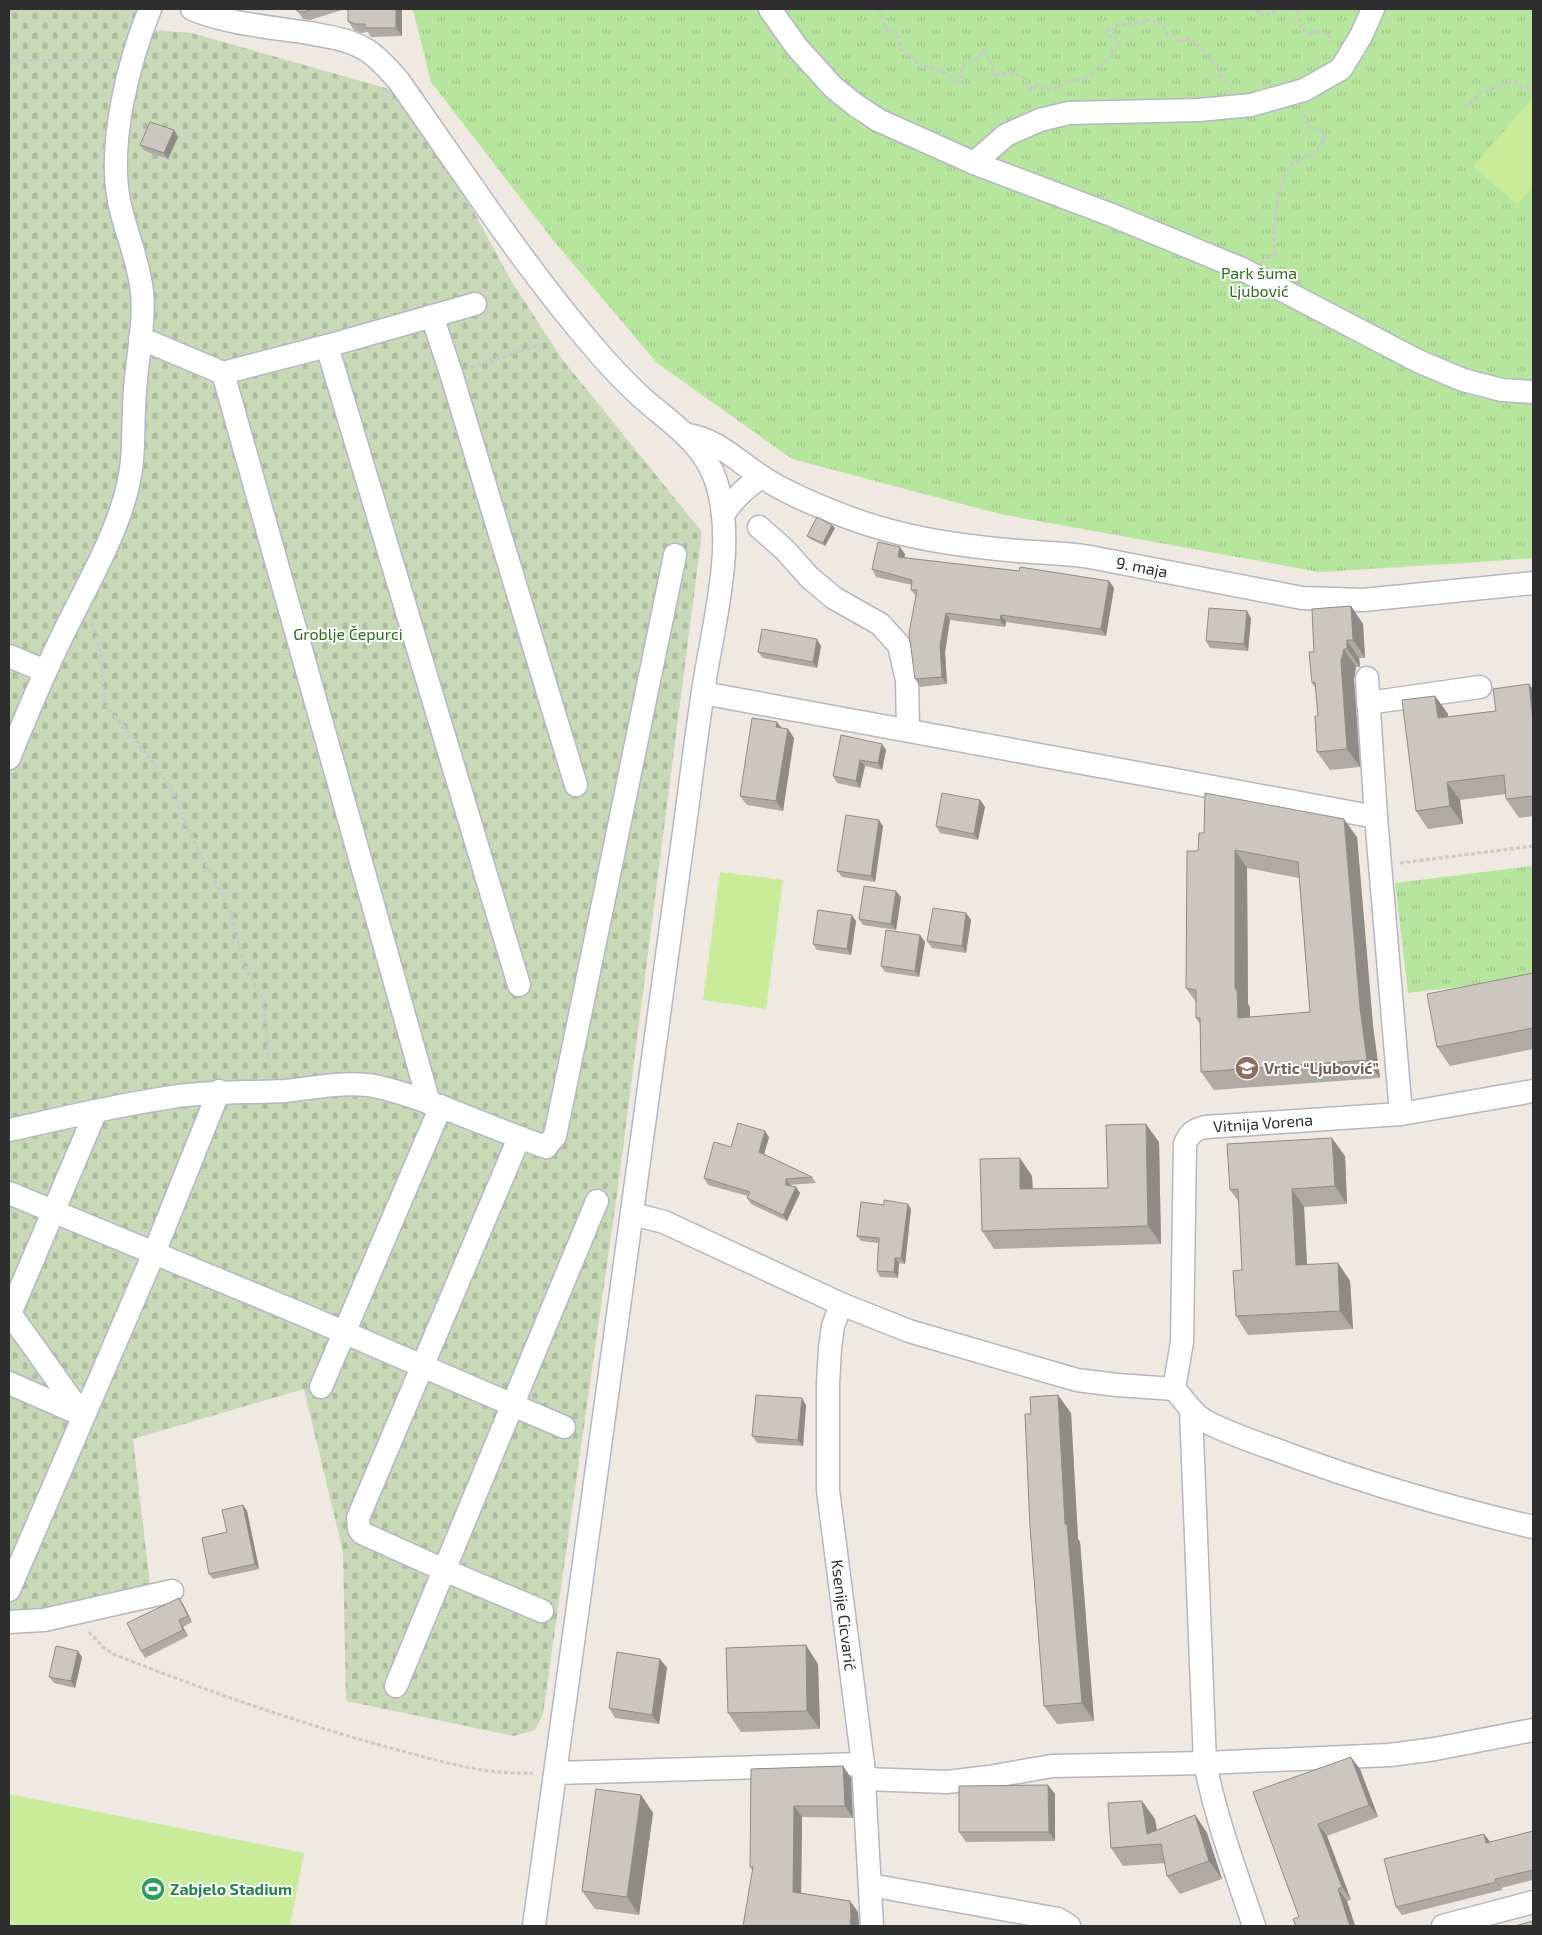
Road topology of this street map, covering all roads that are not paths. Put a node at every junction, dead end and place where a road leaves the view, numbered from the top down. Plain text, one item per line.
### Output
1 (192, 9) edge
2 (770, 9) edge
3 (1373, 9) edge
4 (142, 15) edge
5 (974, 163) junction
6 (475, 304) dead end
7 (432, 316) junction
8 (140, 338) junction
9 (327, 346) junction
10 (223, 373) junction
11 (1533, 392) edge
12 (687, 435) junction
13 (762, 477) junction
14 (723, 515) junction
15 (759, 527) dead end
16 (675, 555) dead end
17 (1533, 583) edge
18 (9, 656) edge
19 (45, 671) junction
20 (1367, 678) dead end
21 (1480, 687) dead end
22 (703, 693) junction
23 (1368, 703) junction
24 (908, 730) junction
25 (9, 758) edge
26 (576, 785) dead end
27 (1376, 817) junction
28 (519, 985) dead end
29 (220, 1091) junction
30 (1533, 1091) edge
31 (435, 1104) junction
32 (96, 1111) junction
33 (1401, 1114) junction
34 (9, 1130) edge
35 (519, 1138) junction
36 (9, 1193) edge
37 (597, 1201) dead end
38 (53, 1212) junction
39 (633, 1214) junction
40 (154, 1252) junction
41 (841, 1304) junction
42 (9, 1314) edge
43 (344, 1333) junction
44 (423, 1367) junction
45 (9, 1384) edge
46 (321, 1387) dead end
47 (1174, 1388) junction
48 (512, 1406) junction
49 (1191, 1410) junction
50 (83, 1416) junction
51 (564, 1428) dead end
52 (1533, 1527) edge
53 (444, 1570) junction
54 (9, 1590) edge
55 (172, 1591) dead end
56 (542, 1611) dead end
57 (9, 1622) edge
58 (396, 1686) dead end
59 (1533, 1730) edge
60 (1205, 1763) junction
61 (556, 1772) junction
62 (863, 1772) junction
63 (870, 1885) junction
64 (1533, 1902) edge
65 (534, 1926) edge
66 (872, 1926) edge
67 (1069, 1926) edge
68 (1254, 1926) edge
69 (1443, 1926) edge

1 - 12 street
2 - 5 street
3 - 5 street
4 - 8 street
5 - 11 street
6 - 7 street
7 - 9 street
7 - 26 street
8 - 10 street
8 - 19 street
9 - 10 street
9 - 28 street
10 - 31 street
12 - 13 street, 9. maja
12 - 14 street
13 - 14 street
13 - 17 street, 9. maja
14 - 22 street
15 - 24 street
16 - 35 street
18 - 19 street
19 - 25 street
20 - 23 street
21 - 23 street
22 - 24 street
22 - 39 street
23 - 27 street
24 - 27 street
27 - 33 street
29 - 31 street
29 - 32 street
29 - 40 street
30 - 33 street, Vitnija Vorena
31 - 35 street
31 - 43 street
32 - 34 street
32 - 38 street
33 - 47 street, Vitnija Vorena
35 - 44 street
36 - 38 street
37 - 48 street
38 - 40 street
38 - 42 street
39 - 41 street
39 - 61 street
40 - 43 street
40 - 50 street
41 - 47 street
41 - 62 street, Ksenije Cicvarić
42 - 50 street
43 - 44 street
43 - 46 street
44 - 48 street
44 - 53 street
45 - 50 street
47 - 49 street
48 - 51 street
48 - 53 street
49 - 52 street
49 - 60 street
50 - 54 street
53 - 56 street
53 - 58 street
55 - 57 street
59 - 60 street
60 - 62 street
60 - 68 street
61 - 62 street
61 - 65 street
62 - 63 street, Ksenije Cicvarić
63 - 66 street, Ksenije Cicvarić
63 - 67 street
64 - 69 street

